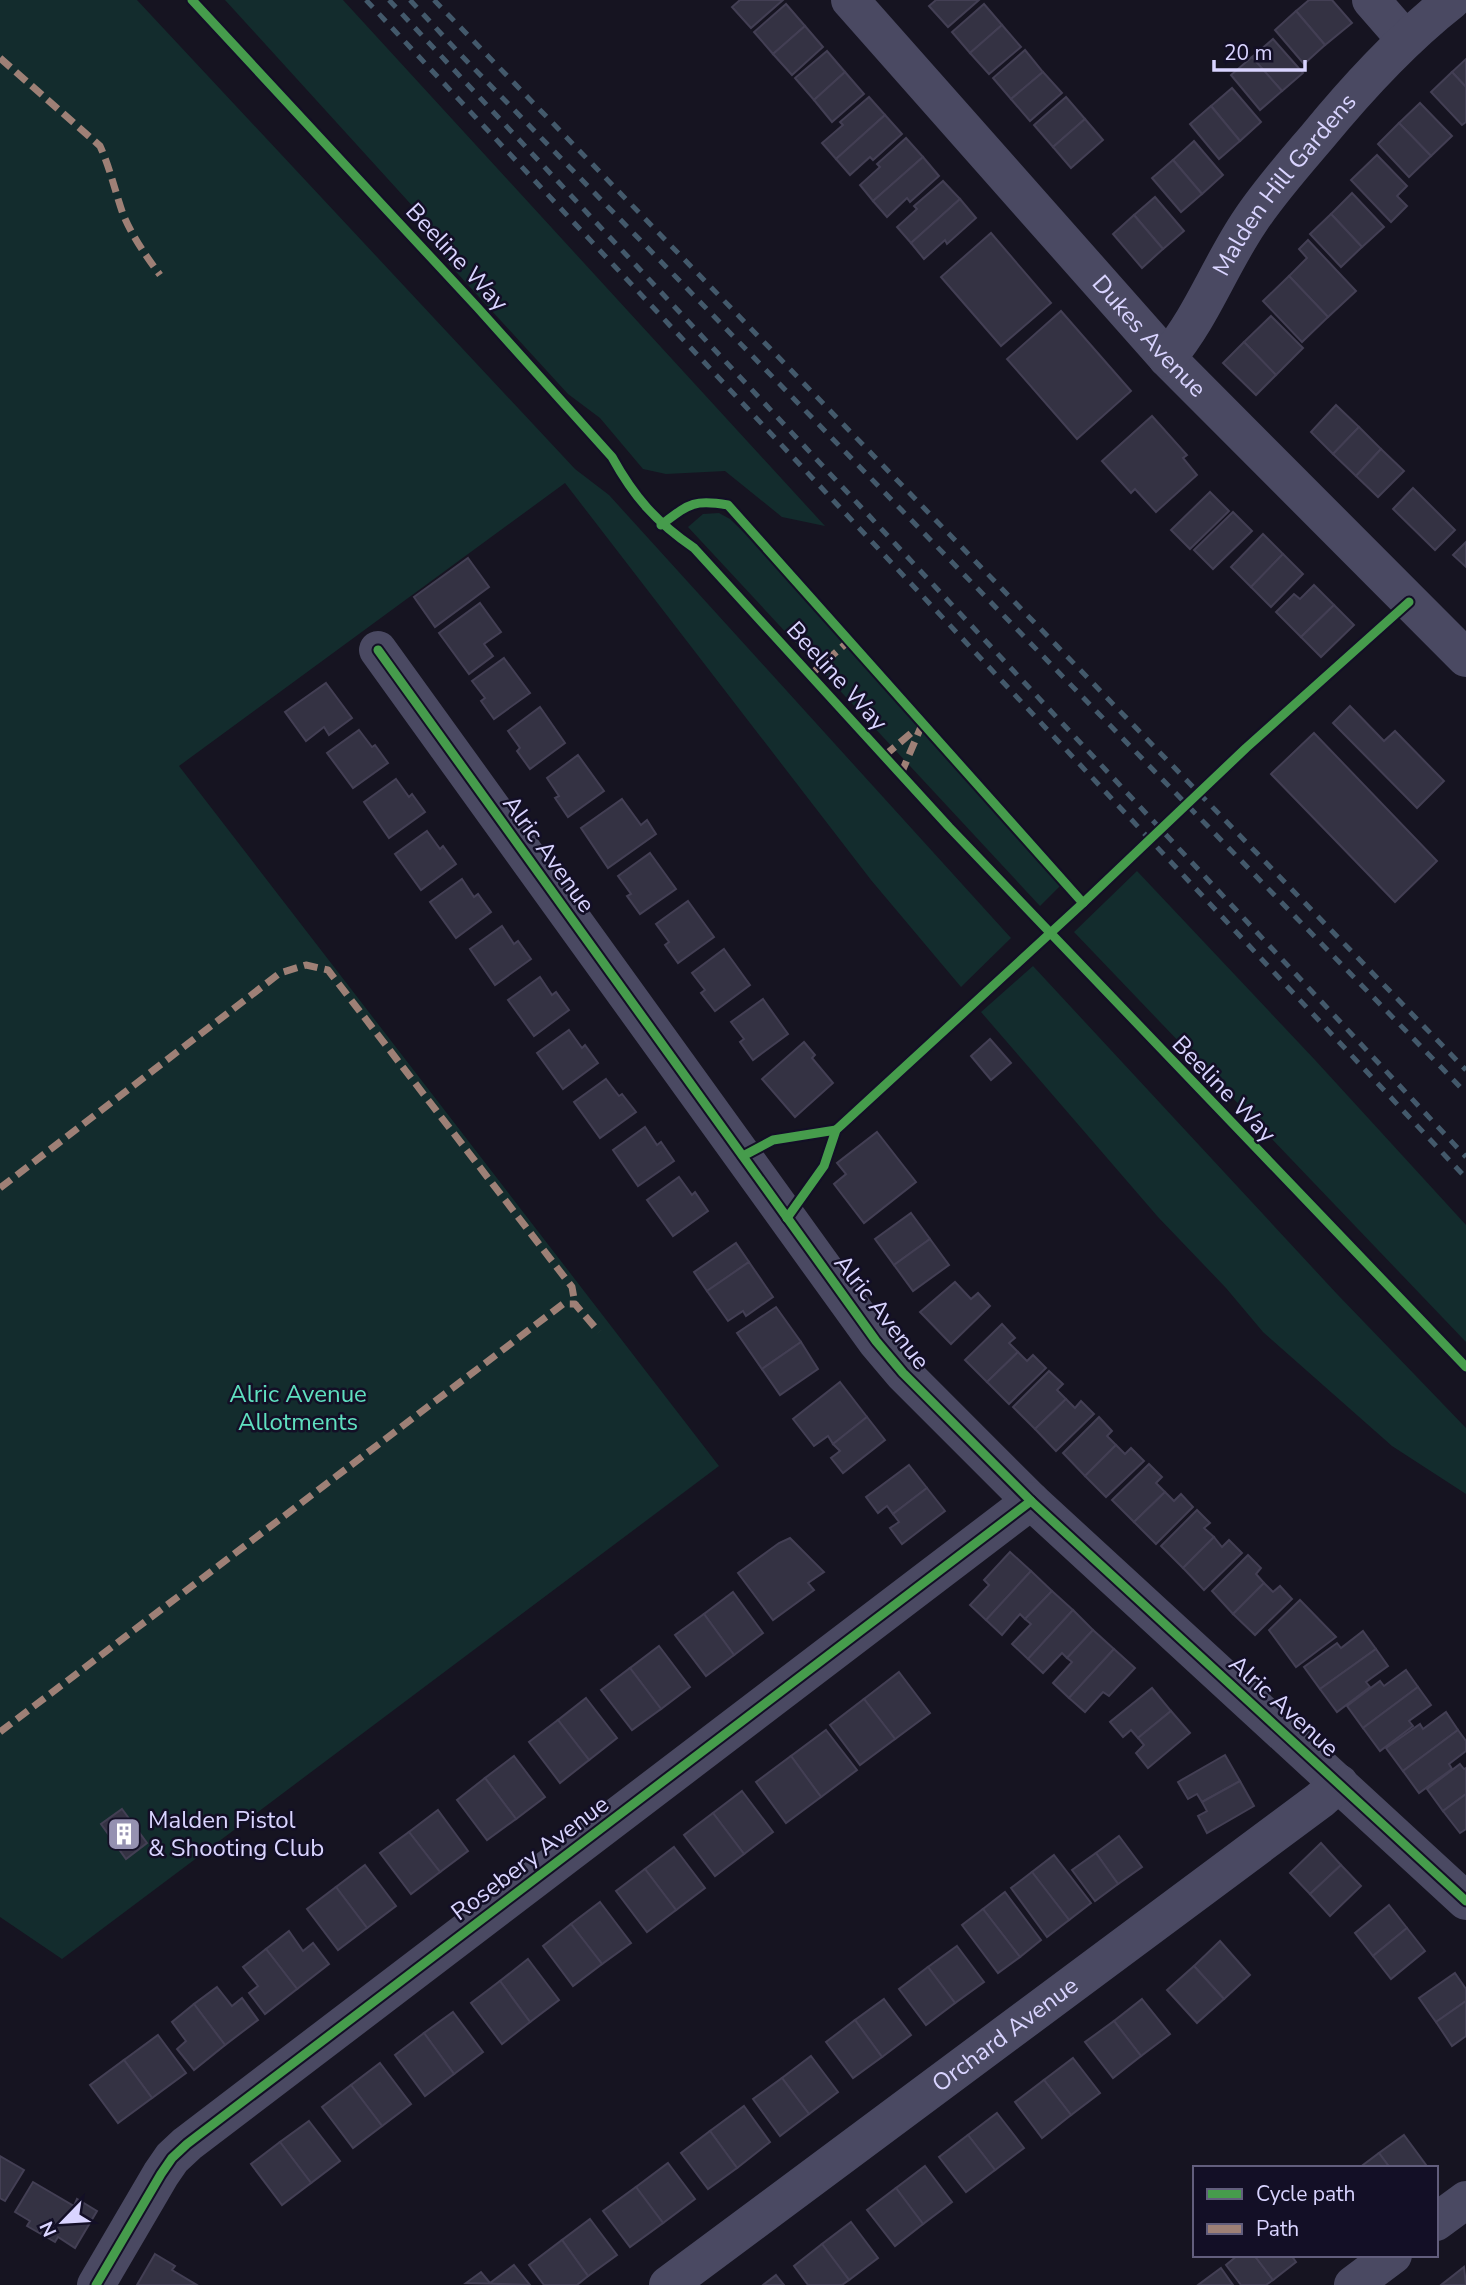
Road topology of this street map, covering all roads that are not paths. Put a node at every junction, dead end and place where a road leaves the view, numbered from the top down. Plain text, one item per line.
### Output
1 (850, 0) edge
2 (1371, 0) edge
3 (1452, 0) edge
4 (1405, 39) junction
5 (1167, 358) junction
6 (378, 650) dead end
7 (1466, 657) edge
8 (1031, 1501) junction
9 (1339, 1783) junction
10 (1466, 1901) edge
11 (1466, 2200) edge
12 (1438, 2221) edge
13 (1390, 2257) edge
14 (96, 2285) edge
15 (668, 2285) edge
16 (1353, 2285) edge

1 - 5 street, Dukes Avenue
2 - 4 street
3 - 4 street, Malden Hill Gardens
4 - 5 street, Malden Hill Gardens
5 - 7 street, Dukes Avenue
6 - 8 street, Alric Avenue
8 - 9 street, Alric Avenue
8 - 14 street, Rosebery Avenue
9 - 10 street, Alric Avenue
9 - 15 street, Orchard Avenue
11 - 12 street
13 - 16 street

